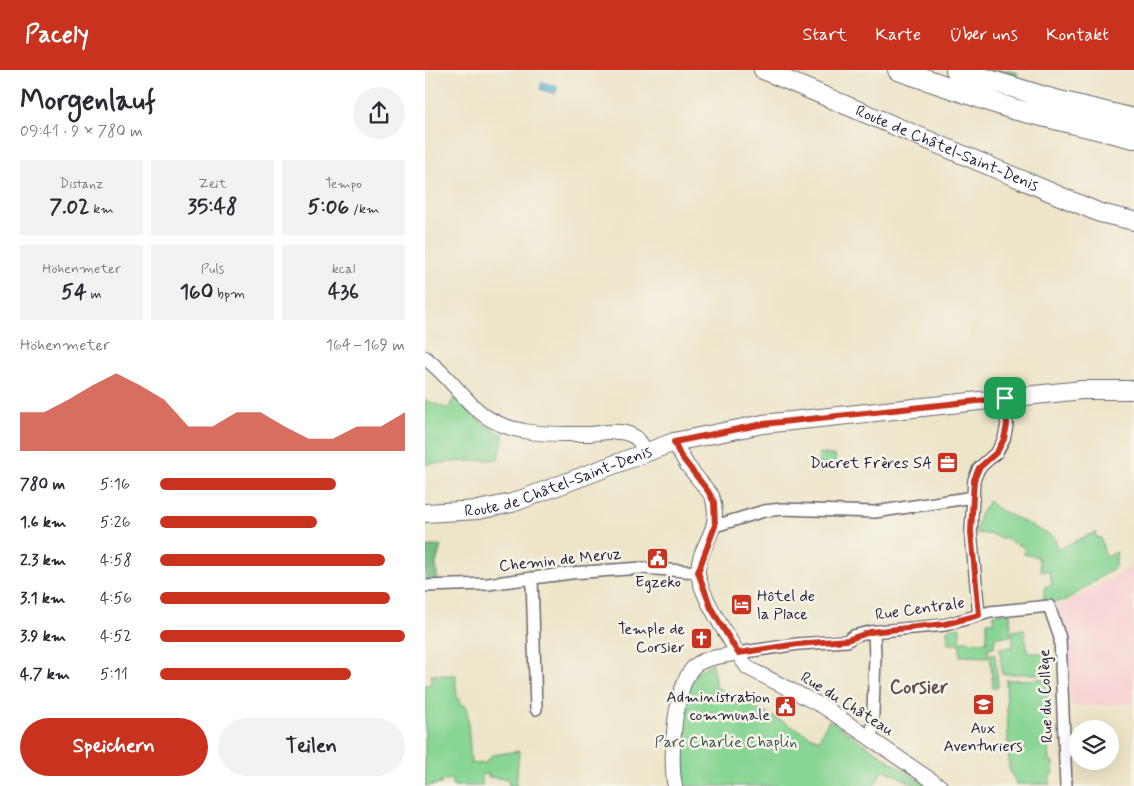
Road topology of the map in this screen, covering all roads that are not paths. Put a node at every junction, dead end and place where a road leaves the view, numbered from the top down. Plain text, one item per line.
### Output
1 (763, 70) edge
2 (898, 70) edge
3 (956, 70) edge
4 (1134, 119) edge
5 (1134, 138) edge
6 (1134, 221) edge
7 (425, 358) edge
8 (1134, 390) edge
9 (1005, 398) junction
10 (674, 442) junction
11 (646, 452) junction
12 (974, 497) junction
13 (425, 513) edge
14 (715, 526) junction
15 (698, 572) junction
16 (531, 579) junction
17 (425, 586) edge
18 (1049, 606) joint
19 (985, 614) junction
20 (874, 632) junction
21 (738, 653) junction
22 (536, 709) dead end
23 (872, 739) junction
24 (675, 786) edge
25 (940, 786) edge
26 (1066, 786) edge

1 - 6 main road, Route de Châtel-Saint-Denis
2 - 5 highway
3 - 4 highway
7 - 11 street
8 - 9 main road, Route de Châtel-Saint-Denis
9 - 10 main road, Route de Châtel-Saint-Denis
9 - 12 street
10 - 11 main road, Route de Châtel-Saint-Denis
10 - 14 street
11 - 13 main road, Route de Châtel-Saint-Denis
12 - 14 street
12 - 19 street
14 - 15 street
15 - 16 street, Chemin de Meruz
15 - 21 street, Rue du Château
16 - 17 street, Chemin de Meruz
16 - 22 street
18 - 19 street, Rue Centrale
18 - 26 street, Rue du Collège
19 - 20 street, Rue Centrale
20 - 21 street, Rue Centrale
20 - 23 street
21 - 23 street, Rue du Château
21 - 24 street
23 - 25 street, Rue du Château

